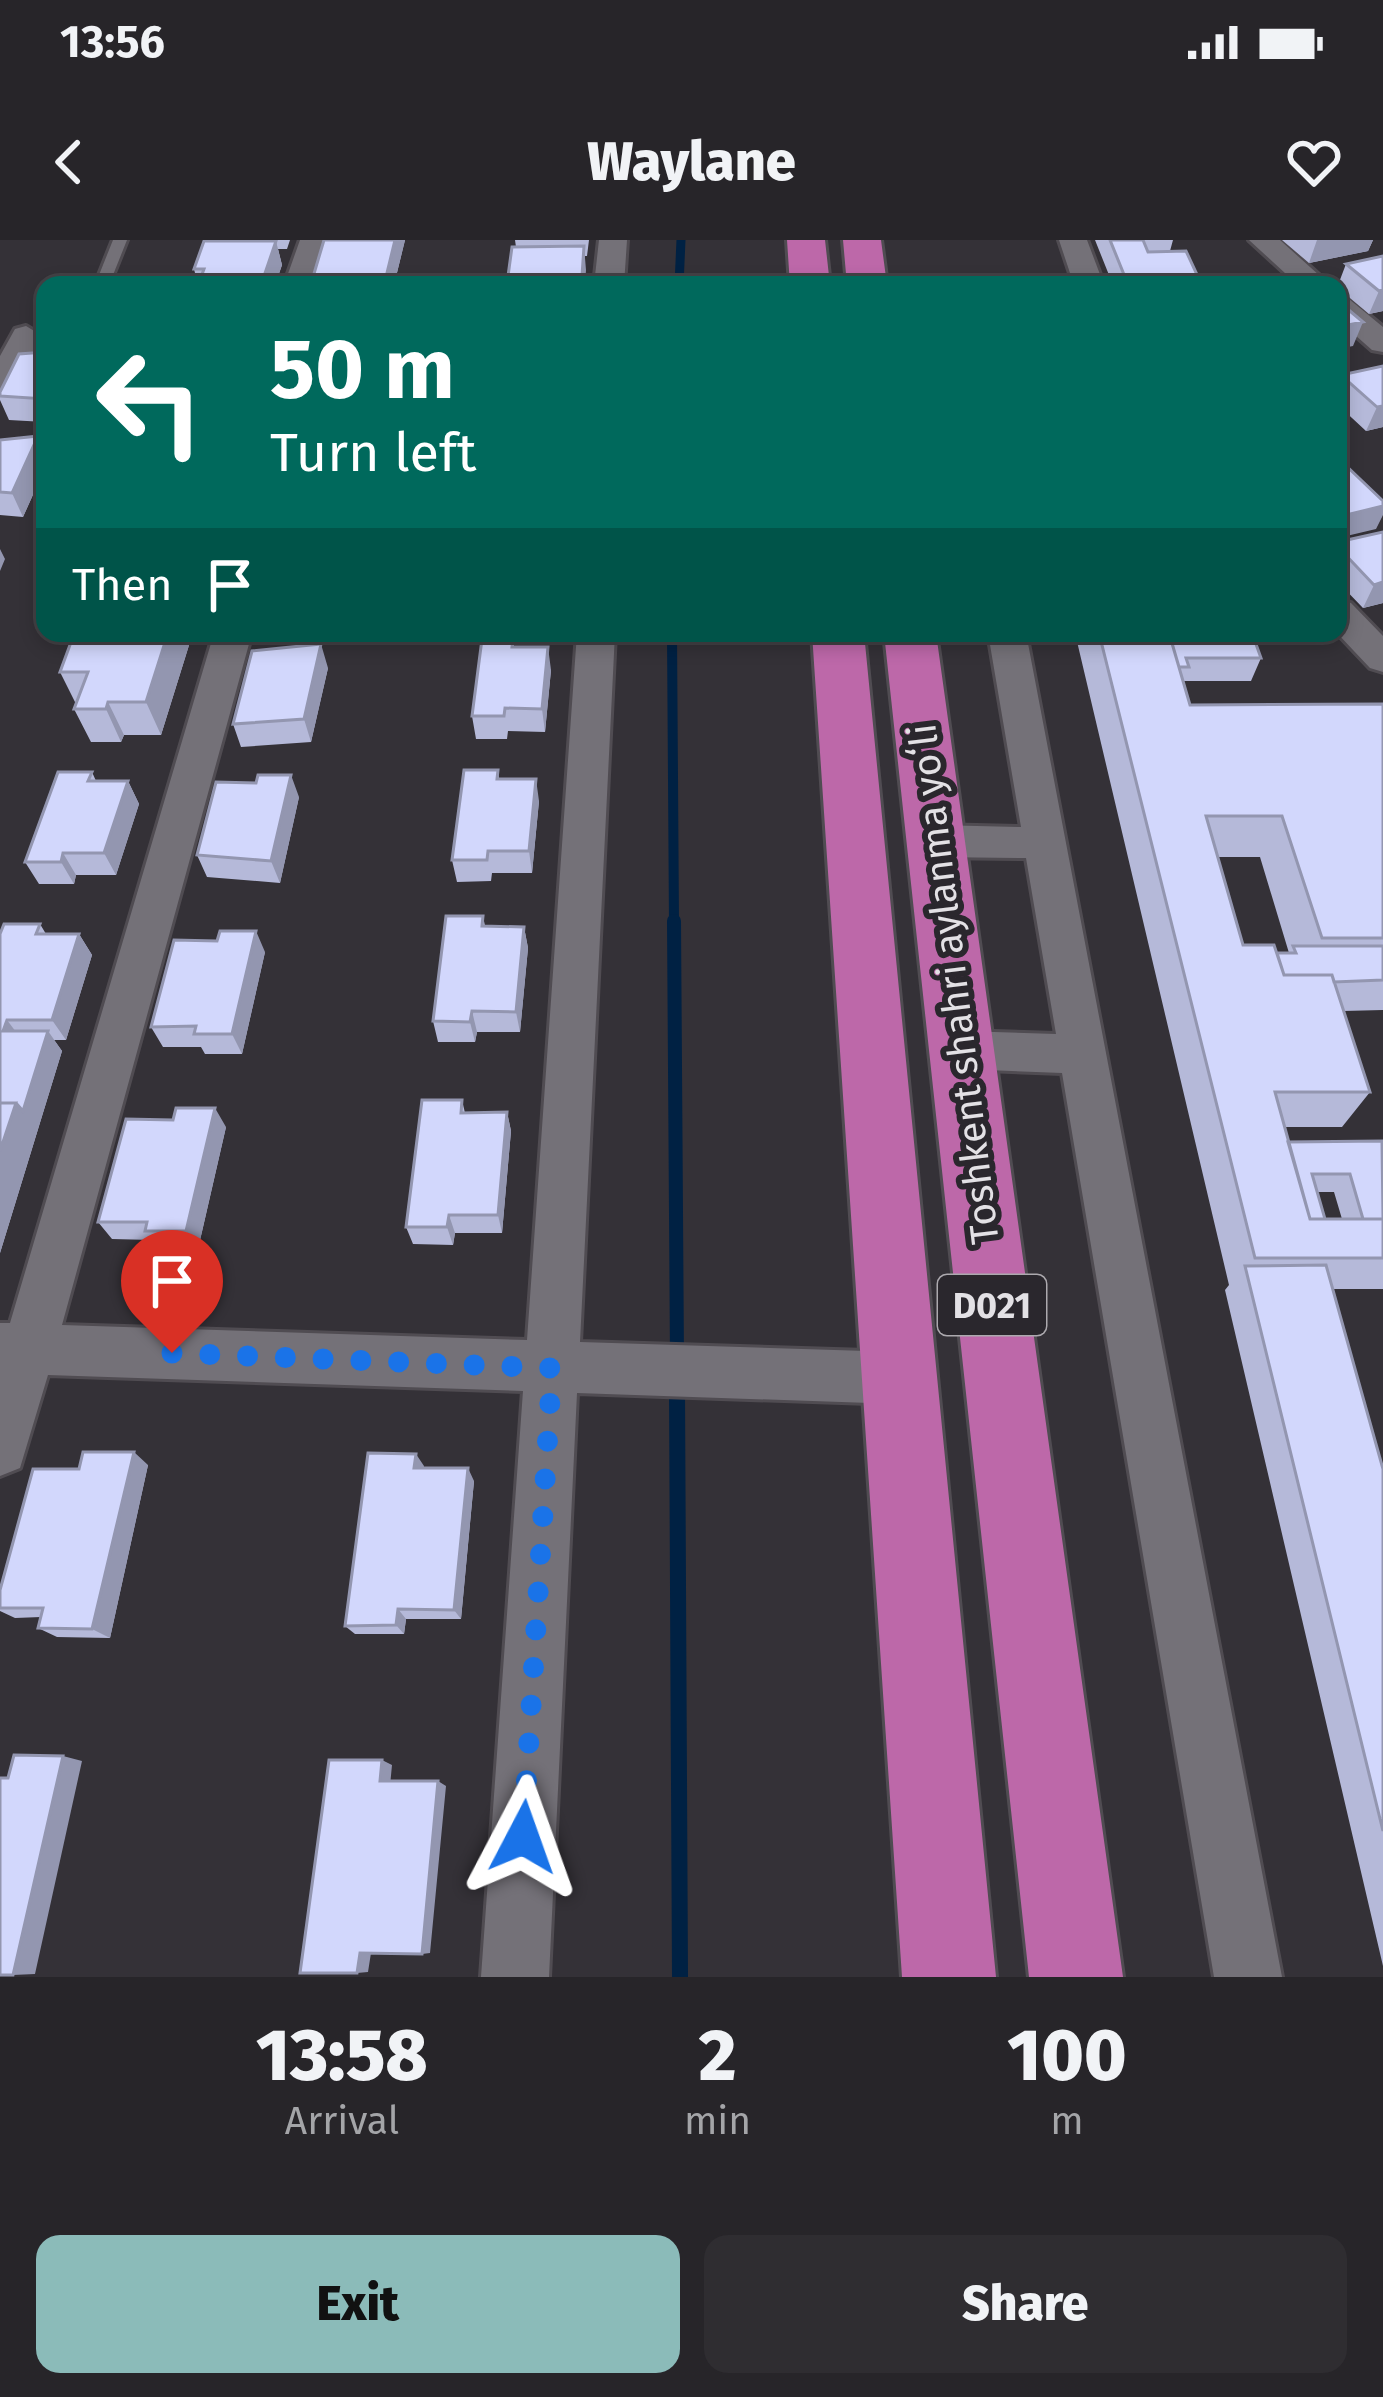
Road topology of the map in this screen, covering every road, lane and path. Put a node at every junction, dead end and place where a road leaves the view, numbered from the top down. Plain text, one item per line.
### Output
1 (120, 240) edge
2 (314, 240) edge
3 (613, 240) edge
4 (806, 240) edge
5 (862, 240) edge
6 (1072, 240) edge
7 (1262, 240) edge
8 (106, 276) edge
9 (302, 276) edge
10 (610, 276) edge
11 (809, 276) edge
12 (867, 276) edge
13 (1086, 276) edge
14 (1304, 276) edge
15 (1347, 313) edge
16 (24, 335) edge
17 (1383, 344) edge
18 (0, 386) edge
19 (1347, 621) edge
20 (230, 642) edge
21 (595, 642) edge
22 (839, 642) edge
23 (911, 642) edge
24 (1009, 642) edge
25 (1383, 659) edge
26 (935, 841) junction
27 (1044, 843) junction
28 (961, 1050) junction
29 (1082, 1054) junction
30 (15, 1348) edge
31 (552, 1368) junction
32 (899, 1378) junction
33 (0, 1449) edge
34 (515, 1977) edge
35 (950, 1977) edge
36 (1076, 1977) edge
37 (1248, 1977) edge

1 - 8 lane
2 - 9 street
3 - 10 street
4 - 11 highway
5 - 12 highway
6 - 13 street
7 - 14 street
15 - 17 street
16 - 18 street
19 - 25 street
20 - 30 street
21 - 31 street
22 - 32 highway, Toshkent shahri aylanma yoʻli / D021
23 - 26 highway, Toshkent shahri aylanma yoʻli / D021
24 - 27 street
26 - 27 street
26 - 28 highway, Toshkent shahri aylanma yoʻli / D021
27 - 29 street
28 - 29 street
28 - 36 highway, Toshkent shahri aylanma yoʻli / D021
29 - 37 street
30 - 31 street
30 - 33 street
31 - 32 street
31 - 34 street
32 - 35 highway, Toshkent shahri aylanma yoʻli / D021

